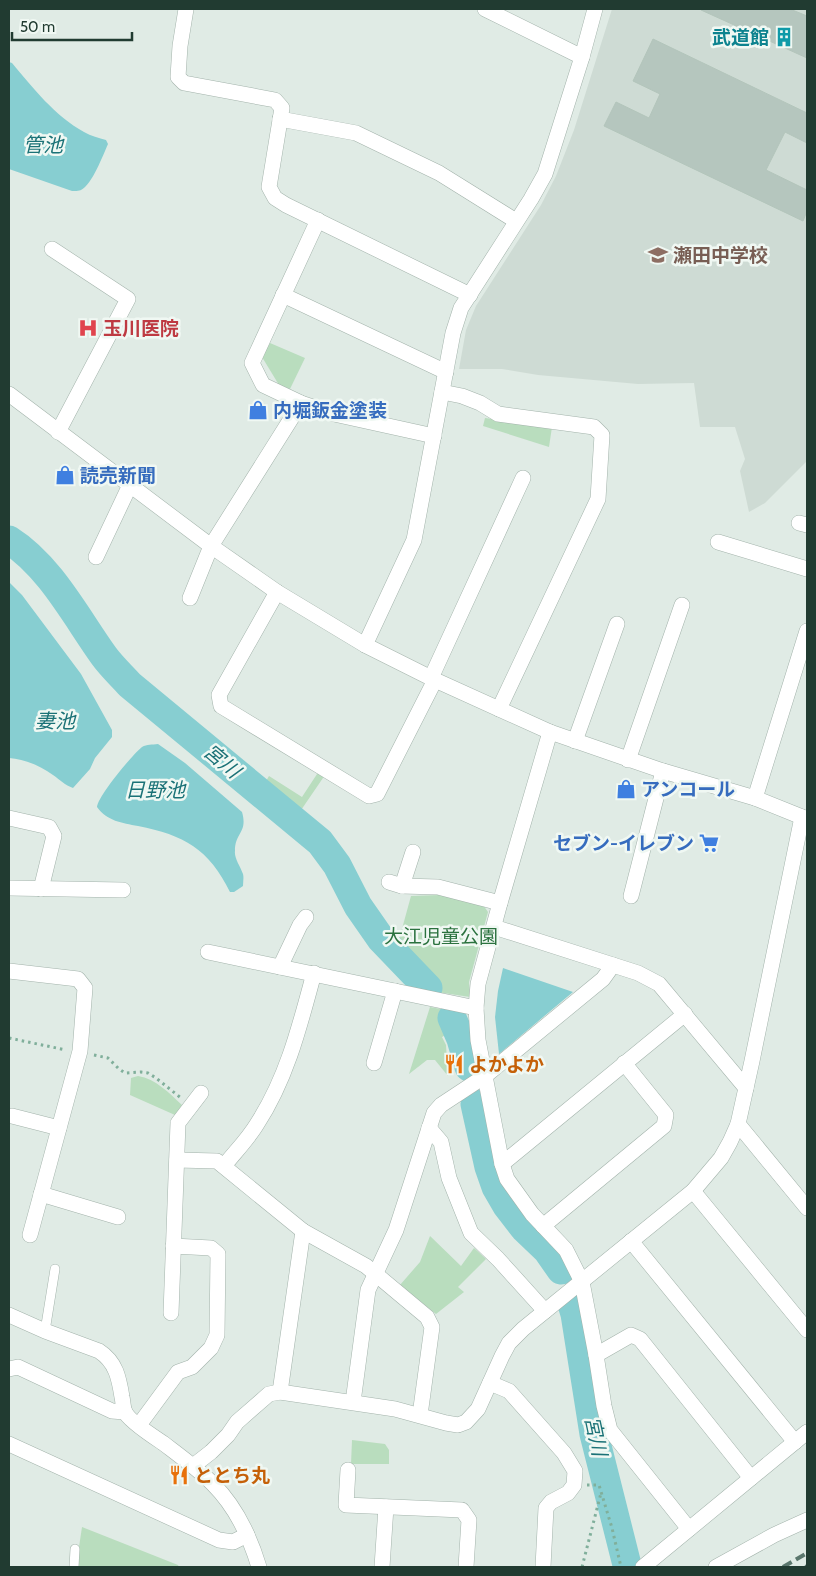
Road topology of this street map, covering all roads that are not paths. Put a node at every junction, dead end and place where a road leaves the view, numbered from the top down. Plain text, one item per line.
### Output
1 (186, 9) edge
2 (485, 9) edge
3 (595, 9) edge
4 (582, 57) junction
5 (280, 119) junction
6 (318, 220) junction
7 (516, 221) junction
8 (52, 248) dead end
9 (283, 295) junction
10 (470, 295) junction
11 (446, 372) junction
12 (442, 392) junction
13 (9, 394) edge
14 (301, 403) junction
15 (58, 432) junction
16 (434, 436) junction
17 (523, 478) dead end
18 (130, 485) junction
19 (718, 542) dead end
20 (211, 546) junction
21 (96, 557) dead end
22 (807, 569) edge
23 (277, 592) junction
24 (190, 598) dead end
25 (682, 605) dead end
26 (617, 624) dead end
27 (807, 631) edge
28 (365, 645) junction
29 (433, 679) junction
30 (498, 710) junction
31 (550, 732) junction
32 (575, 741) junction
33 (628, 760) junction
34 (662, 772) junction
35 (755, 798) junction
36 (9, 818) edge
37 (805, 818) edge
38 (413, 852) dead end
39 (9, 888) edge
40 (41, 888) junction
41 (123, 890) dead end
42 (631, 896) dead end
43 (500, 903) junction
44 (306, 917) dead end
45 (494, 927) junction
46 (208, 952) dead end
47 (613, 965) junction
48 (280, 967) junction
49 (9, 971) edge
50 (314, 973) junction
51 (395, 991) junction
52 (476, 1008) junction
53 (685, 1014) junction
54 (374, 1063) dead end
55 (624, 1063) junction
56 (485, 1076) junction
57 (746, 1088) junction
58 (201, 1093) dead end
59 (12, 1116) dead end
60 (738, 1124) junction
61 (59, 1128) junction
62 (429, 1128) junction
63 (177, 1160) junction
64 (502, 1164) junction
65 (224, 1166) junction
66 (693, 1191) junction
67 (41, 1194) junction
68 (807, 1208) edge
69 (118, 1217) dead end
70 (544, 1226) junction
71 (303, 1231) junction
72 (30, 1235) dead end
73 (631, 1241) junction
74 (173, 1246) junction
75 (55, 1269) dead end
76 (376, 1274) junction
77 (582, 1282) junction
78 (545, 1311) junction
79 (171, 1313) dead end
80 (9, 1315) edge
81 (807, 1330) edge
82 (45, 1331) junction
83 (596, 1355) junction
84 (9, 1369) edge
85 (490, 1383) junction
86 (280, 1392) junction
87 (353, 1402) junction
88 (125, 1412) junction
89 (420, 1415) junction
90 (139, 1425) junction
91 (807, 1432) edge
92 (795, 1442) junction
93 (9, 1444) edge
94 (193, 1466) junction
95 (348, 1470) dead end
96 (751, 1478) junction
97 (386, 1507) junction
98 (807, 1520) edge
99 (689, 1529) junction
100 (247, 1535) junction
101 (75, 1549) dead end
102 (74, 1567) edge
103 (259, 1567) edge
104 (382, 1567) edge
105 (466, 1567) edge
106 (543, 1567) edge
107 (643, 1567) edge
108 (716, 1567) edge

1 - 5 street
2 - 4 street
3 - 4 street
4 - 7 street
5 - 6 street
5 - 7 street
6 - 9 street
6 - 10 street
7 - 10 street
8 - 15 street
9 - 11 street
9 - 14 street
10 - 11 street
11 - 12 street
12 - 16 street
12 - 30 street
13 - 15 street
14 - 16 street
14 - 20 street
15 - 18 street
16 - 28 street
17 - 29 street
18 - 20 street
18 - 21 street
19 - 22 street
20 - 23 street
20 - 24 street
23 - 28 street
23 - 29 street
25 - 33 street
26 - 32 street
27 - 35 street
28 - 29 street
29 - 30 street
30 - 31 street
31 - 32 street
31 - 43 street
32 - 33 street
33 - 34 street
34 - 35 street
34 - 42 street
35 - 37 street
36 - 40 street
37 - 57 street
38 - 43 street
39 - 40 street
40 - 41 street
43 - 45 street
44 - 48 street
45 - 47 street
45 - 52 street
46 - 48 street
47 - 53 street
47 - 56 street
48 - 50 street
49 - 61 street
50 - 51 street
50 - 65 street
51 - 52 street
51 - 54 street
52 - 56 street
53 - 55 street
53 - 57 street
55 - 64 street
55 - 70 street
56 - 62 street
56 - 64 street
57 - 60 street
58 - 63 street
59 - 61 street
60 - 66 street
60 - 68 street
61 - 67 street
62 - 76 street
62 - 78 street
63 - 65 street
63 - 74 street
64 - 70 street
65 - 71 street
66 - 73 street
66 - 81 street
67 - 69 street
67 - 72 street
70 - 77 street
71 - 76 street
71 - 86 street
73 - 77 street
73 - 92 street
74 - 79 street
74 - 90 street
75 - 82 lane
76 - 87 street
76 - 89 street
77 - 78 street
77 - 83 street
78 - 85 street
80 - 82 street
82 - 88 street
83 - 96 street
83 - 99 street
84 - 88 street
85 - 89 street
85 - 106 street
86 - 87 street
86 - 94 street
87 - 89 street
88 - 90 street
90 - 94 street
91 - 92 street
92 - 96 street
93 - 100 street
94 - 100 street
95 - 97 street
96 - 99 street
97 - 104 street
97 - 105 street
98 - 108 street
99 - 107 street
100 - 103 street
101 - 102 lane

